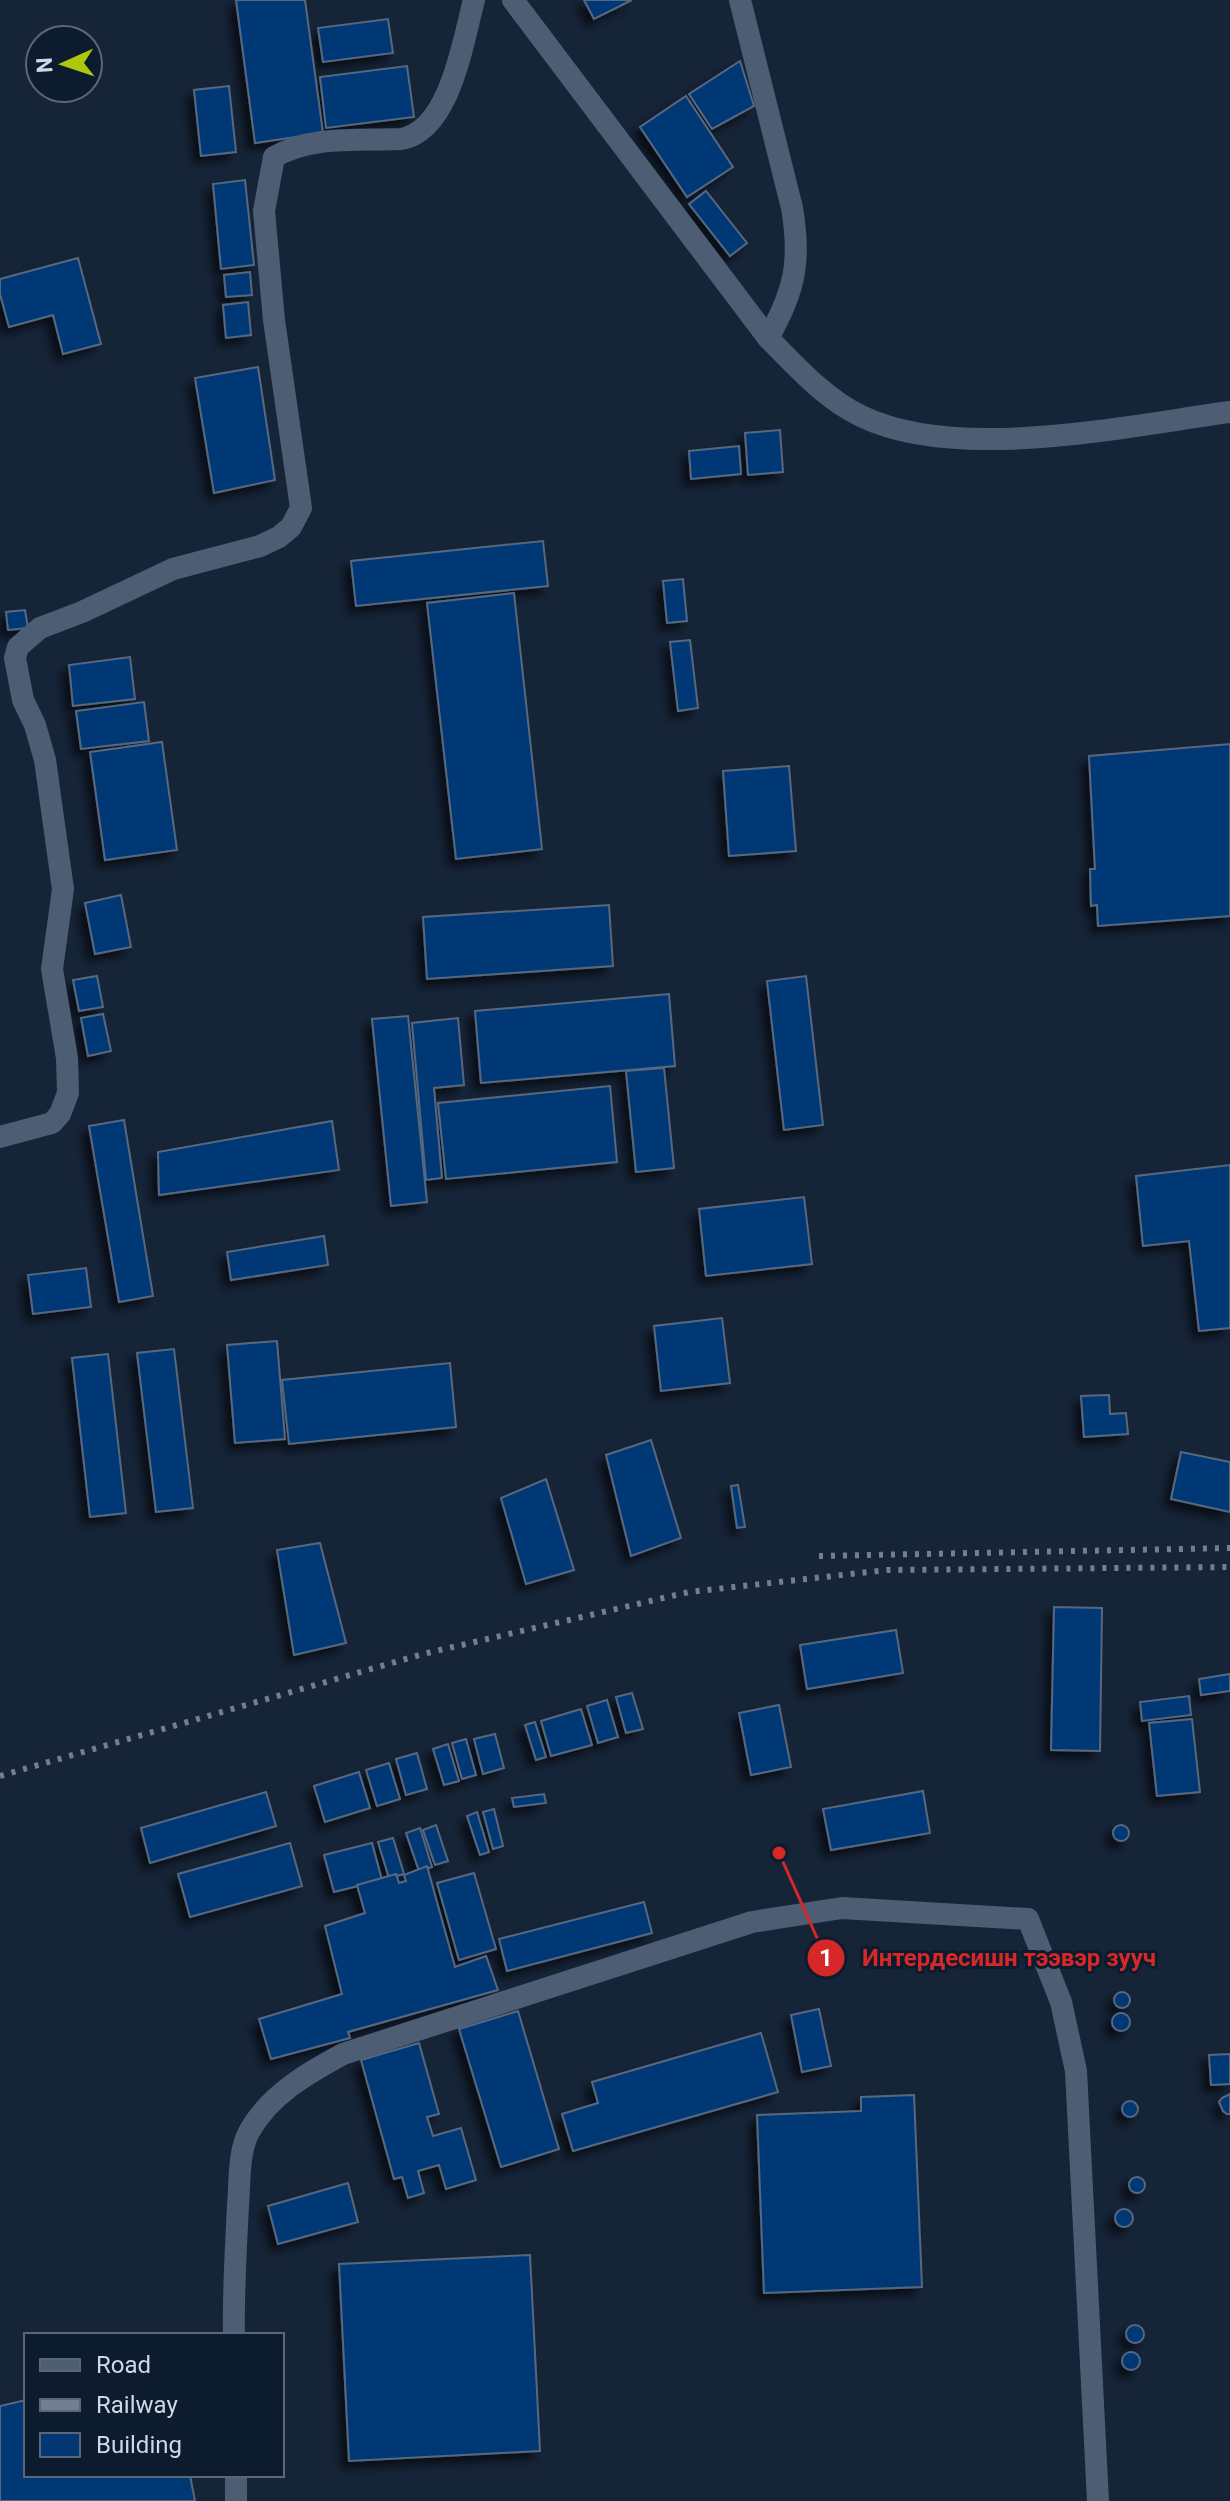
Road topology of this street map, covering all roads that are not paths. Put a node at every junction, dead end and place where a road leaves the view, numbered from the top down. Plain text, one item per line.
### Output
1 (474, 0) edge
2 (513, 0) edge
3 (740, 0) edge
4 (768, 338) junction
5 (1230, 412) edge
6 (0, 1137) edge
7 (234, 2333) edge
8 (236, 2477) edge
9 (236, 2501) edge
10 (1098, 2501) edge

1 - 6 street
2 - 4 street
3 - 4 street
4 - 5 street
7 - 10 street
8 - 9 street

